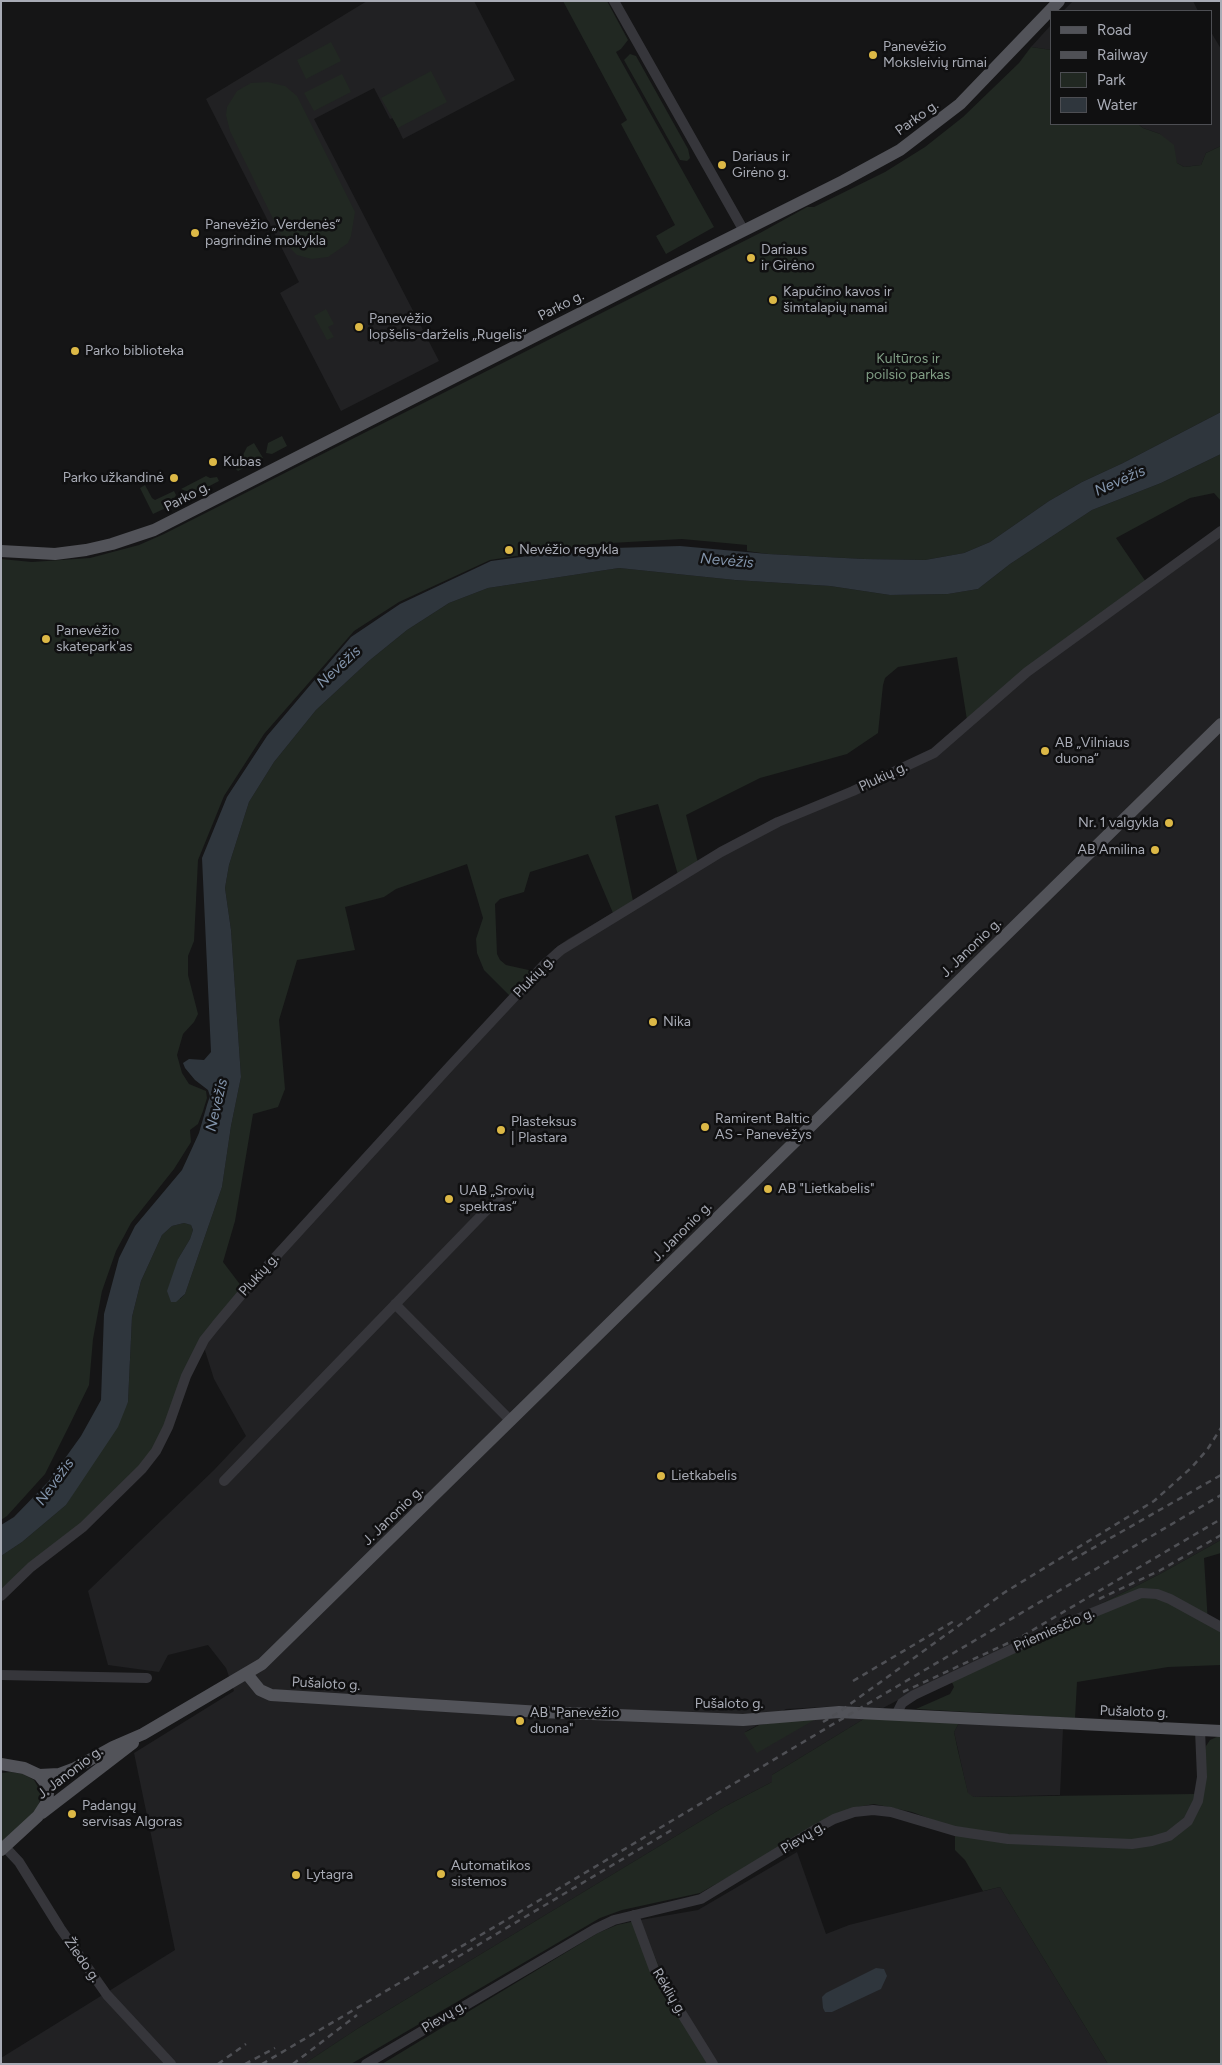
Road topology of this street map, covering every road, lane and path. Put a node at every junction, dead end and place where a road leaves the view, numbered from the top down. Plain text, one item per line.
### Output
1 (614, 1) edge
2 (1050, 11) edge
3 (744, 231) junction
4 (1221, 531) edge
5 (1, 551) edge
6 (1221, 724) edge
7 (504, 1192) dead end
8 (395, 1304) junction
9 (511, 1421) junction
10 (224, 1481) dead end
11 (1, 1596) edge
12 (1221, 1627) edge
13 (247, 1674) junction
14 (1, 1675) edge
15 (148, 1678) dead end
16 (896, 1715) junction
17 (1200, 1730) junction
18 (1221, 1731) edge
19 (143, 1734) junction
20 (3, 1762) edge
21 (40, 1775) junction
22 (38, 1816) junction
23 (3, 1849) edge
24 (634, 1915) junction
25 (368, 2063) edge
26 (171, 2064) edge
27 (713, 2064) edge

1 - 3 street
2 - 3 main road, Parko g.
3 - 5 main road, Parko g.
4 - 11 street, Plukių g.
6 - 9 main road, J. Janonio g.
7 - 8 street
8 - 9 street
8 - 10 street
9 - 13 main road, J. Janonio g.
12 - 16 street, Priemiesčio g.
13 - 16 main road, Pušaloto g.
13 - 19 main road, J. Janonio g.
14 - 15 street
16 - 17 main road, Pušaloto g.
17 - 18 main road, Pušaloto g.
17 - 24 street, Pievų g.
19 - 21 main road, J. Janonio g.
19 - 22 main road, J. Janonio g.
20 - 21 main road
21 - 22 main road
22 - 23 main road, J. Janonio g.
23 - 26 street, Žiedo g.
24 - 25 street, Pievų g.
24 - 27 street, Rėklių g.

